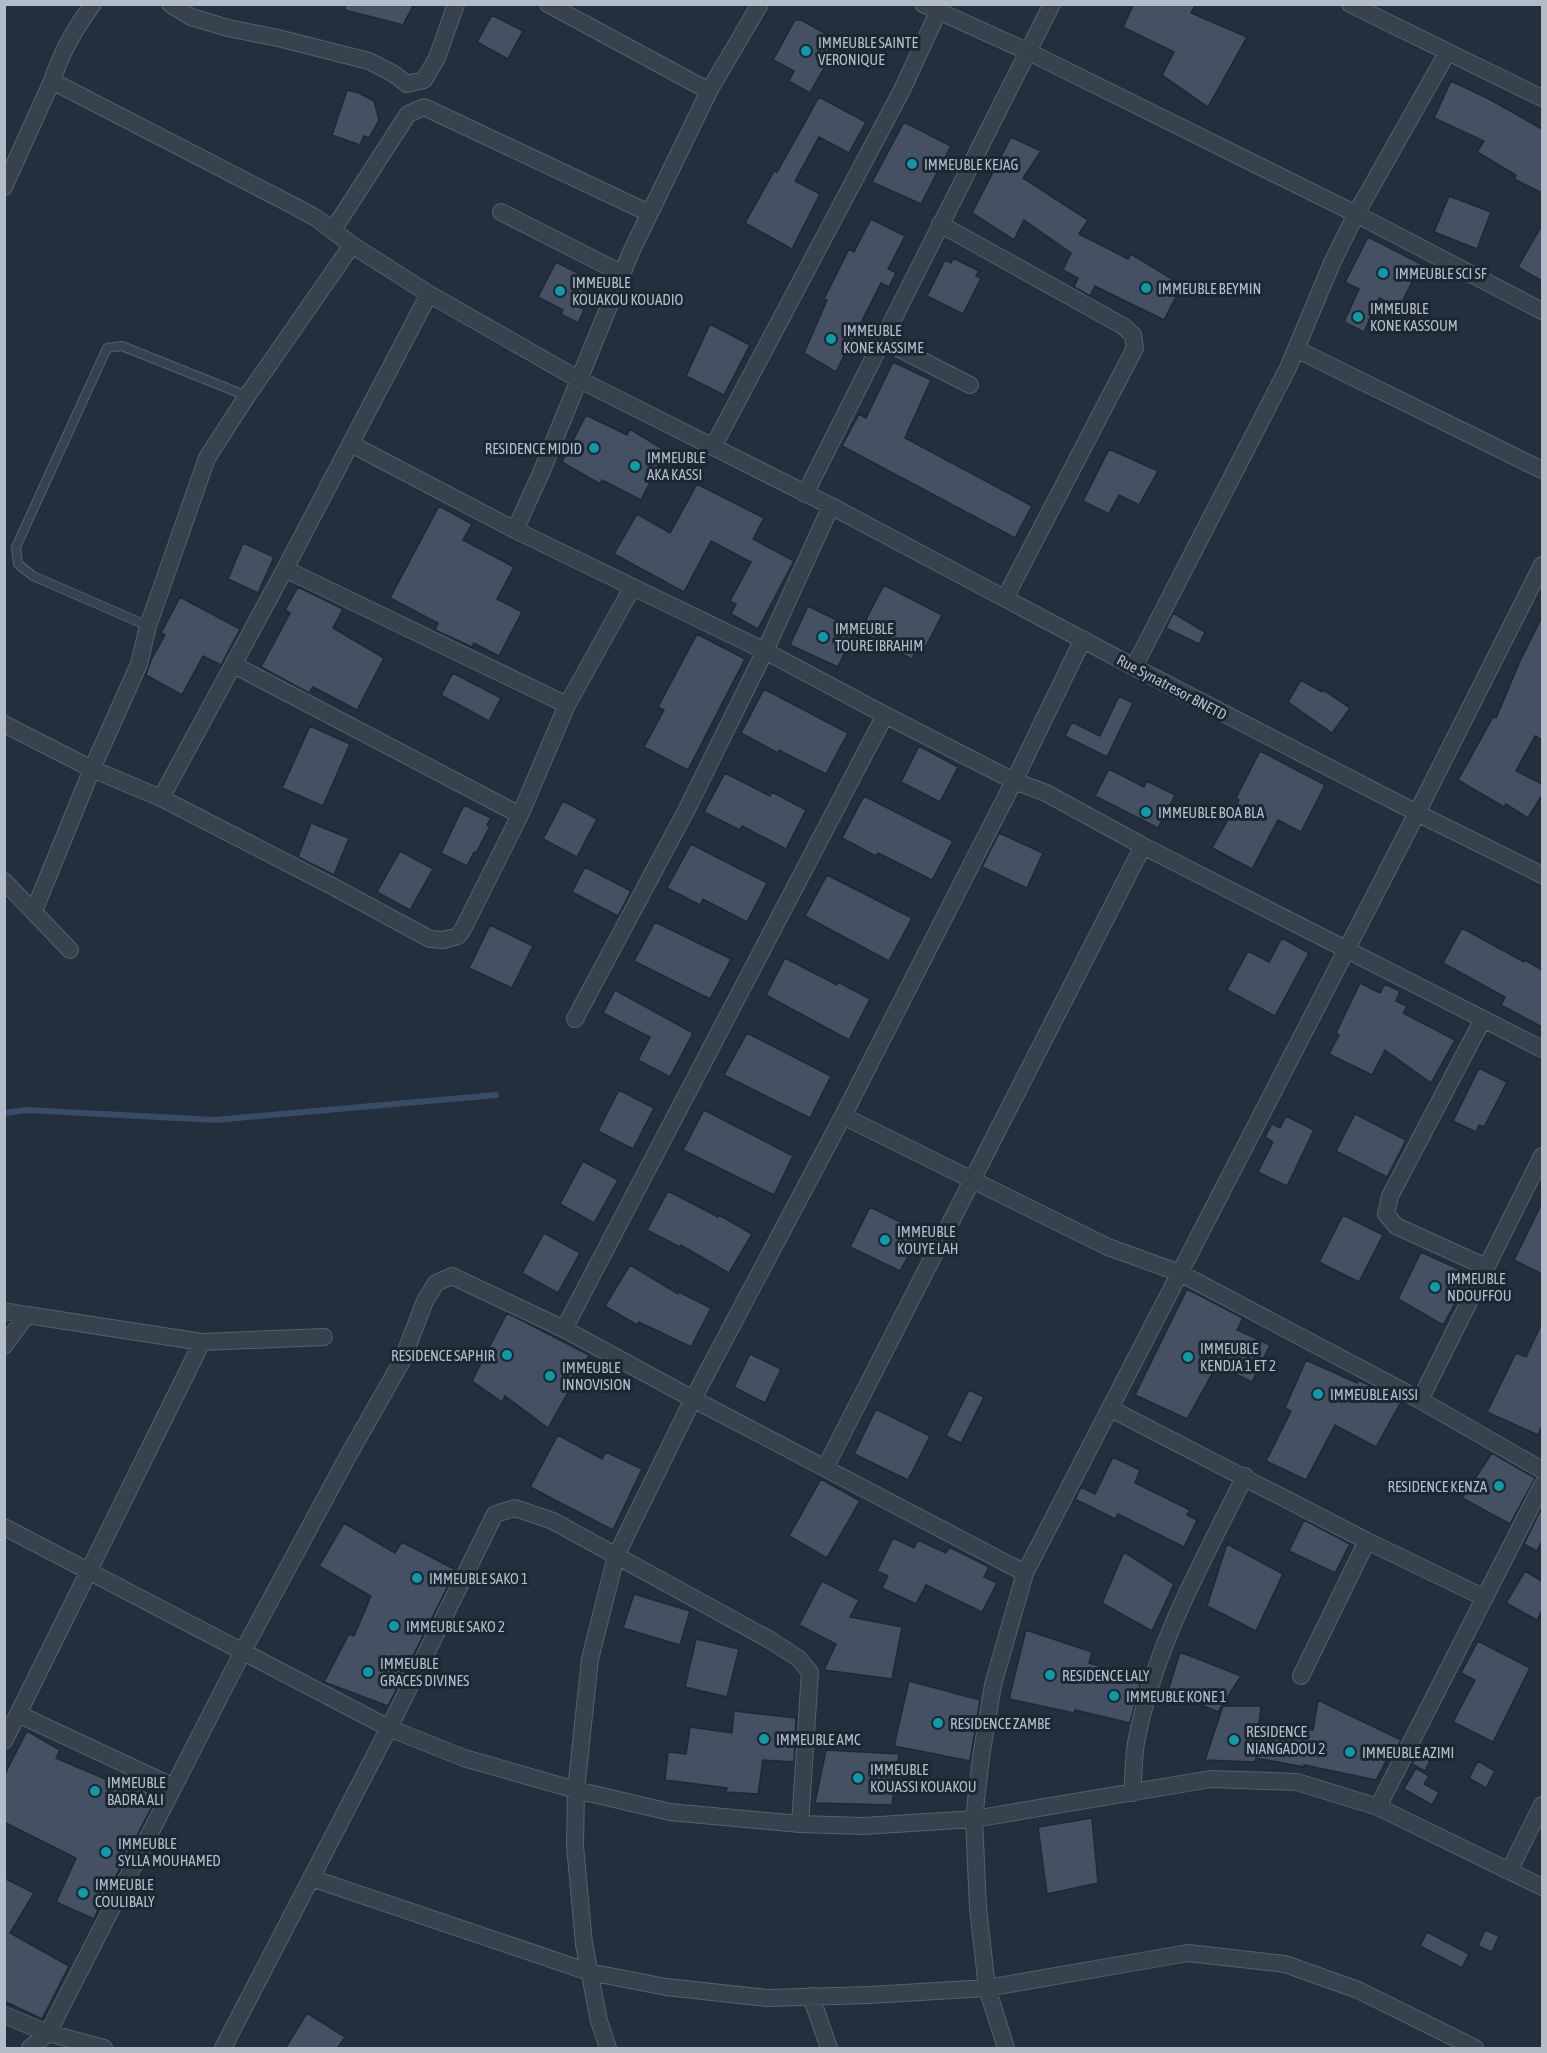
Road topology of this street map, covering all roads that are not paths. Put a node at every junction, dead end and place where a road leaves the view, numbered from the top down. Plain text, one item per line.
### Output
1 (93, 4) edge
2 (170, 4) edge
3 (456, 4) edge
4 (548, 4) edge
5 (760, 4) edge
6 (1052, 4) edge
7 (1350, 4) edge
8 (931, 8) edge
9 (1029, 52) junction
10 (1447, 53) junction
11 (52, 81) junction
12 (709, 91) junction
13 (1542, 98) edge
14 (4, 187) edge
15 (501, 212) dead end
16 (649, 213) junction
17 (1356, 214) junction
18 (940, 224) junction
19 (333, 230) junction
20 (352, 245) junction
21 (623, 274) junction
22 (429, 294) junction
23 (1542, 311) edge
24 (882, 340) junction
25 (1296, 350) junction
26 (578, 379) junction
27 (970, 385) dead end
28 (247, 396) junction
29 (351, 444) junction
30 (713, 447) junction
31 (1542, 471) edge
32 (805, 494) junction
33 (831, 506) junction
34 (515, 530) junction
35 (1542, 564) edge
36 (285, 569) junction
37 (632, 588) junction
38 (1005, 598) junction
39 (148, 626) junction
40 (1083, 639) junction
41 (765, 651) junction
42 (234, 665) junction
43 (1134, 667) junction
44 (567, 705) junction
45 (885, 715) junction
46 (4, 724) edge
47 (92, 769) junction
48 (1014, 781) junction
49 (161, 798) junction
50 (1417, 813) junction
51 (520, 814) junction
52 (1143, 846) junction
53 (1542, 875) edge
54 (4, 881) edge
55 (34, 911) junction
56 (1346, 949) junction
57 (70, 950) dead end
58 (1483, 1018) junction
59 (575, 1019) dead end
60 (1542, 1049) edge
61 (843, 1116) junction
62 (1542, 1156) edge
63 (971, 1181) junction
64 (1486, 1267) junction
65 (1180, 1273) junction
66 (4, 1311) edge
67 (27, 1315) junction
68 (564, 1329) junction
69 (324, 1337) dead end
70 (202, 1342) junction
71 (4, 1346) edge
72 (693, 1399) junction
73 (1420, 1400) junction
74 (1111, 1409) junction
75 (825, 1468) junction
76 (1542, 1470) edge
77 (1245, 1476) junction
78 (1542, 1485) edge
79 (4, 1527) edge
80 (1367, 1540) junction
81 (616, 1556) junction
82 (89, 1571) junction
83 (1025, 1573) junction
84 (1485, 1598) junction
85 (243, 1650) junction
86 (1301, 1676) dead end
87 (18, 1714) junction
88 (389, 1728) junction
89 (4, 1741) edge
90 (174, 1786) junction
91 (576, 1790) junction
92 (1132, 1792) junction
93 (1542, 1805) edge
94 (1378, 1807) junction
95 (974, 1818) junction
96 (800, 1824) junction
97 (1509, 1871) junction
98 (311, 1878) junction
99 (1542, 1887) edge
100 (589, 1972) junction
101 (987, 1988) junction
102 (811, 1996) junction
103 (4, 2015) edge
104 (48, 2033) junction
105 (30, 2049) edge
106 (104, 2049) edge
107 (223, 2049) edge
108 (608, 2049) edge
109 (829, 2049) edge
110 (1006, 2049) edge
111 (1475, 2049) edge

1 - 11 street
2 - 3 street
4 - 12 street
5 - 12 street
6 - 9 street
7 - 10 street
8 - 9 street
8 - 30 street
9 - 17 street
9 - 18 street
10 - 13 street
10 - 17 street
11 - 14 street
11 - 19 street, Rue Synatresor BNETD
12 - 16 street
15 - 21 street
16 - 19 street
16 - 21 street
17 - 23 street
17 - 25 street
18 - 24 street
18 - 38 street
19 - 20 street, Rue Synatresor BNETD
20 - 22 street, Rue Synatresor BNETD
20 - 28 street
21 - 26 street
22 - 26 street, Rue Synatresor BNETD
22 - 29 street
24 - 27 street
24 - 32 street
25 - 31 street
25 - 43 street
26 - 30 street, Rue Synatresor BNETD
26 - 34 street
28 - 39 street
28 - 39 lane
29 - 34 street
29 - 36 street
30 - 32 street, Rue Synatresor BNETD
32 - 33 street, Rue Synatresor BNETD
33 - 38 street, Rue Synatresor BNETD
33 - 41 street
34 - 37 street
35 - 50 street
36 - 42 street
36 - 44 street
37 - 41 street
37 - 44 street
38 - 40 street, Rue Synatresor BNETD
39 - 47 street
40 - 43 street, Rue Synatresor BNETD
40 - 48 street
41 - 45 street
41 - 59 street
42 - 49 street
42 - 51 street
43 - 50 street, Rue Synatresor BNETD
44 - 51 street
45 - 48 street
45 - 68 street
46 - 47 street
47 - 49 street
47 - 55 street
48 - 52 street
48 - 61 street
49 - 51 street
50 - 53 street, Rue Synatresor BNETD
50 - 56 street
52 - 56 street
52 - 63 street
54 - 55 street
55 - 57 street
56 - 58 street
56 - 65 street
58 - 60 street
58 - 64 street
61 - 63 street
61 - 72 street
62 - 64 street
63 - 65 street
63 - 75 street
64 - 73 street
65 - 73 street
65 - 74 street
66 - 67 street
67 - 70 street
67 - 71 street
68 - 72 street
68 - 85 street
69 - 70 street
70 - 82 street
72 - 75 street
72 - 81 street
73 - 76 street
74 - 77 street
74 - 83 street
75 - 83 street
77 - 80 street
77 - 92 street
78 - 84 street
79 - 82 street
80 - 84 street
80 - 86 street
81 - 88 street
81 - 91 street
81 - 96 street
82 - 85 street
82 - 87 street
83 - 95 street
84 - 94 street
85 - 88 street
85 - 90 street
87 - 89 street
87 - 90 street
88 - 91 street
88 - 98 street
90 - 104 street
91 - 96 street
91 - 100 street
92 - 94 street
92 - 95 street
93 - 97 street
94 - 97 street
95 - 96 street
95 - 101 street
97 - 99 street
98 - 100 street
98 - 107 street
100 - 102 street
100 - 108 street
101 - 102 street
101 - 110 street
101 - 111 street
102 - 109 street
103 - 104 street
104 - 105 street
104 - 106 street

